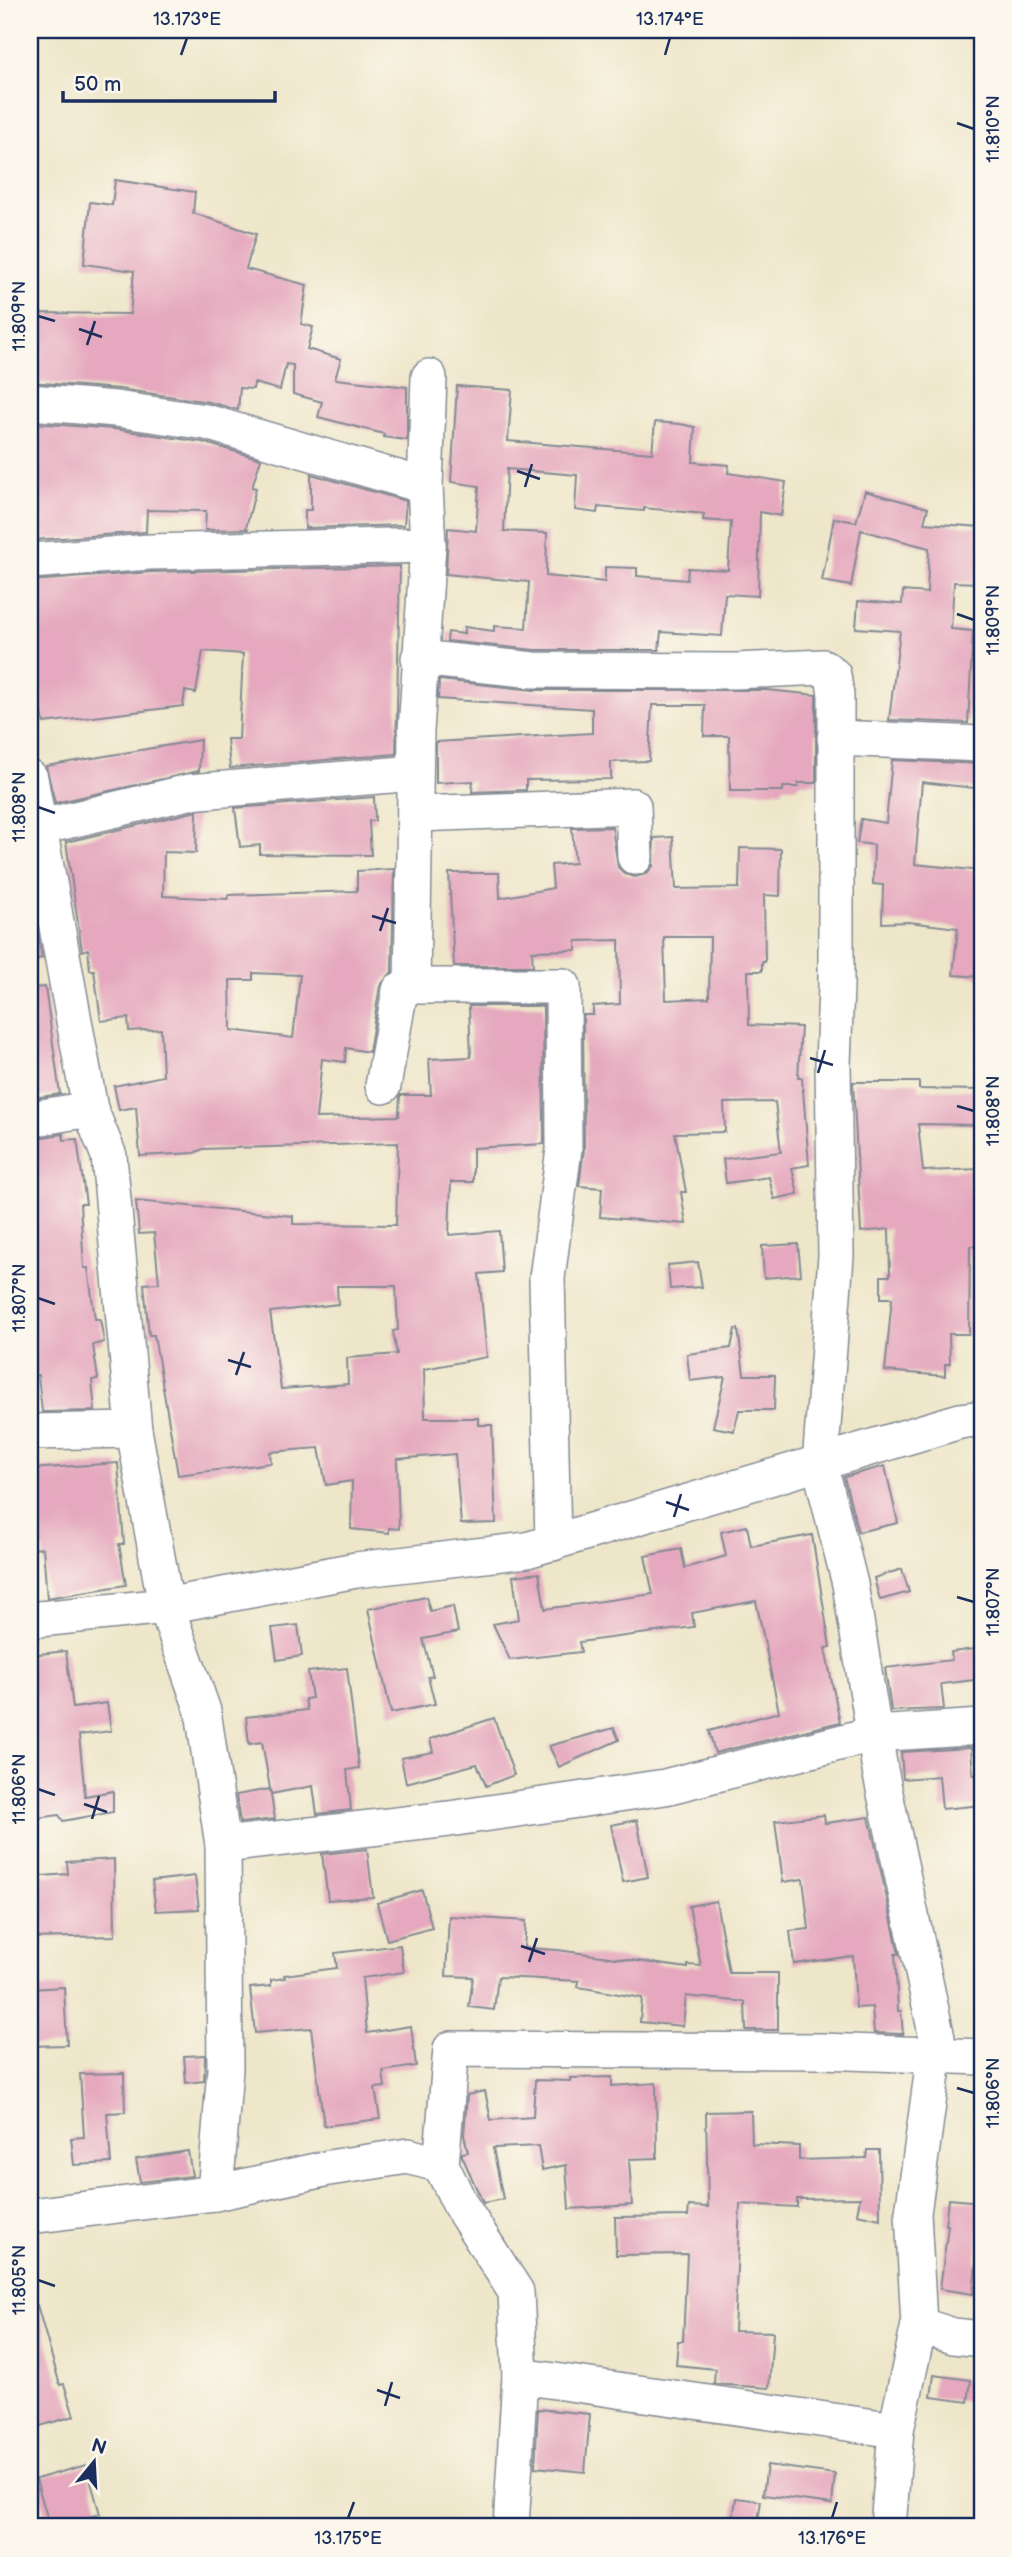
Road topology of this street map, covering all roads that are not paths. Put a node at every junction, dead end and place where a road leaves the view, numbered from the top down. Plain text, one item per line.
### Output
1 (429, 377) dead end
2 (30, 402) edge
3 (425, 486) junction
4 (428, 545) junction
5 (30, 561) edge
6 (419, 658) junction
7 (835, 738) junction
8 (982, 744) edge
9 (415, 773) junction
10 (30, 778) edge
11 (416, 814) junction
12 (37, 828) junction
13 (635, 857) dead end
14 (412, 986) junction
15 (383, 1086) dead end
16 (90, 1109) junction
17 (30, 1119) edge
18 (982, 1418) edge
19 (134, 1430) junction
20 (30, 1432) edge
21 (820, 1465) junction
22 (554, 1543) junction
23 (166, 1606) junction
24 (30, 1620) edge
25 (982, 1727) edge
26 (874, 1734) junction
27 (223, 1845) junction
28 (934, 2054) junction
29 (982, 2057) edge
30 (441, 2165) junction
31 (215, 2193) junction
32 (30, 2216) edge
33 (919, 2325) junction
34 (982, 2339) edge
35 (520, 2376) junction
36 (896, 2430) junction
37 (511, 2527) edge
38 (888, 2527) edge

1 - 3 street
2 - 3 street
3 - 4 street
4 - 5 street
4 - 6 street
6 - 7 street
6 - 9 street
7 - 8 street
7 - 21 street
9 - 11 street
9 - 12 street
10 - 12 street
11 - 13 street
11 - 14 street
12 - 16 street
14 - 15 street
14 - 22 street
16 - 17 street
16 - 19 street
18 - 21 street
19 - 20 street
19 - 23 street
21 - 22 street
21 - 26 street
22 - 23 street
23 - 24 street
23 - 27 street
25 - 26 street
26 - 27 street
26 - 28 street
27 - 31 street
28 - 29 street
28 - 30 street
28 - 33 street
30 - 31 street
30 - 35 street
31 - 32 street
33 - 34 street
33 - 36 street
35 - 36 street
35 - 37 street
36 - 38 street

